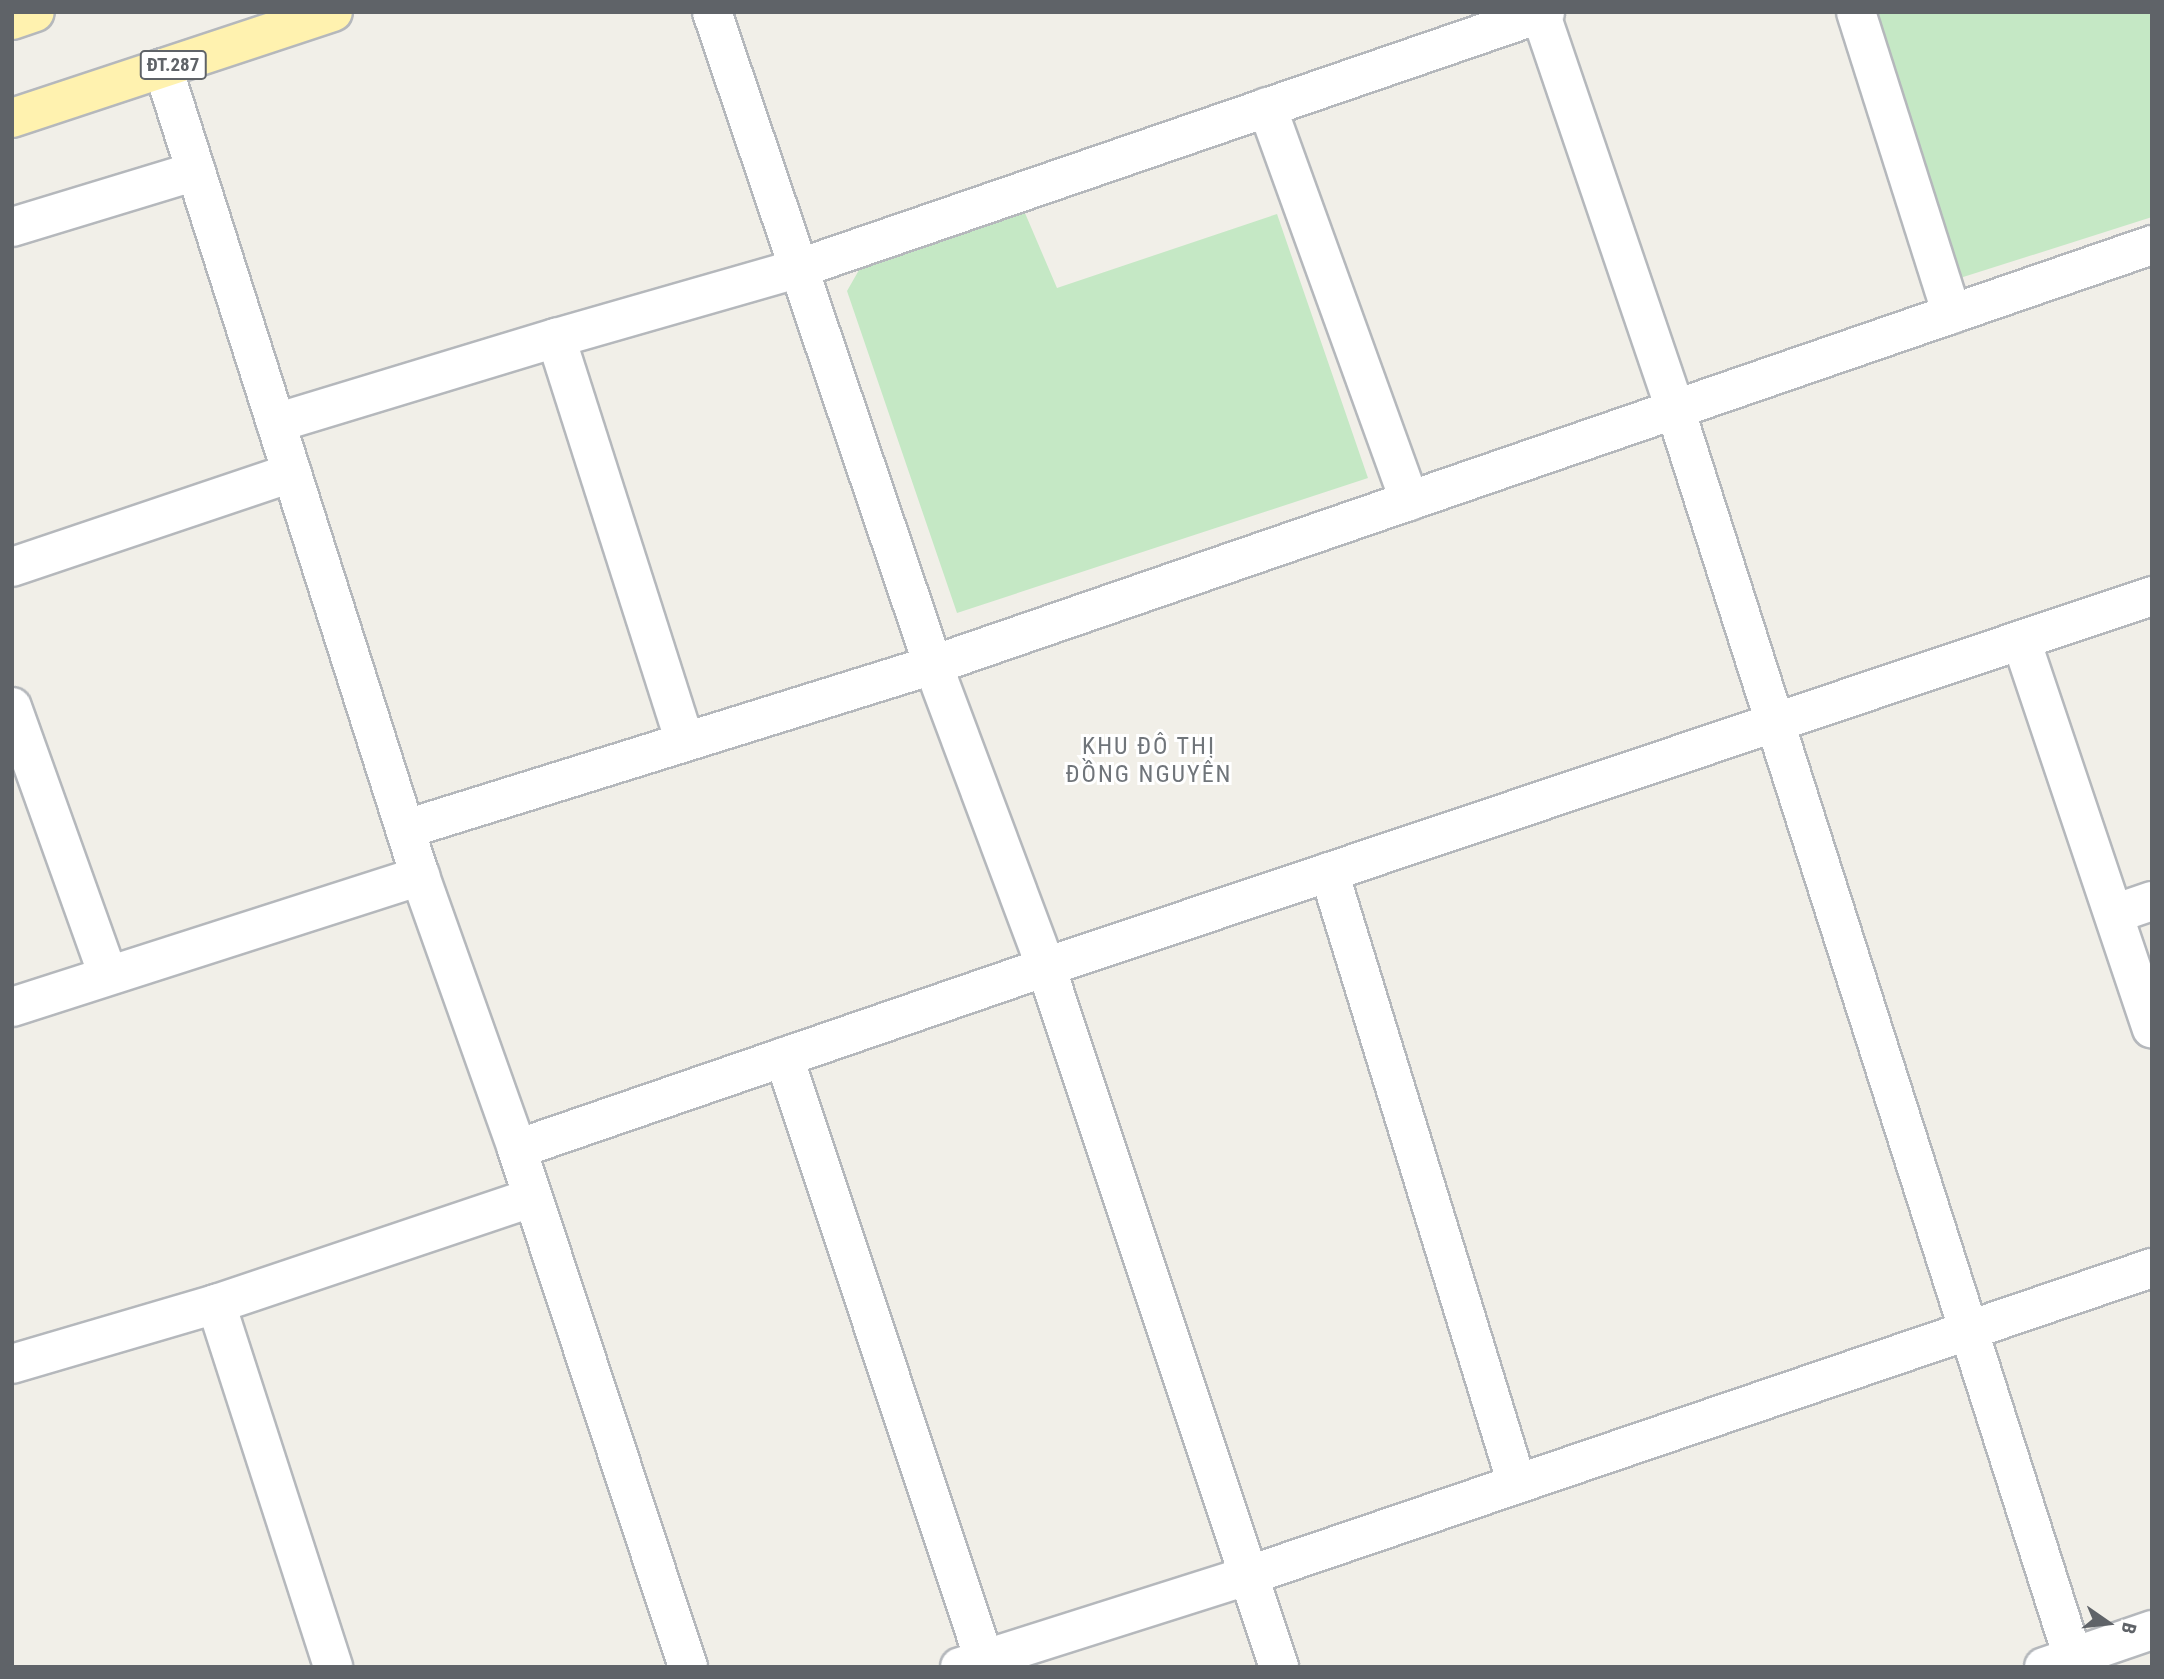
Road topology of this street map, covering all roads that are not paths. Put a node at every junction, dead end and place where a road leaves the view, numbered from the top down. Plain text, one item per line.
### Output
1 (35, 12) edge
2 (333, 12) edge
3 (712, 12) edge
4 (1856, 12) edge
5 (1542, 13) edge
6 (12, 20) edge
7 (163, 68) junction
8 (1267, 107) junction
9 (12, 118) edge
10 (196, 172) junction
11 (12, 228) edge
12 (2152, 245) edge
13 (797, 269) junction
14 (1952, 314) junction
15 (556, 338) junction
16 (1675, 409) junction
17 (276, 423) junction
18 (292, 473) junction
19 (1410, 501) junction
20 (12, 567) edge
21 (2152, 596) edge
22 (2021, 640) junction
23 (933, 665) junction
24 (12, 707) edge
25 (1776, 722) junction
26 (685, 741) junction
27 (406, 830) junction
28 (1329, 872) junction
29 (420, 876) junction
30 (2152, 901) edge
31 (2115, 914) junction
32 (1046, 967) junction
33 (108, 975) junction
34 (12, 1007) edge
35 (2152, 1029) edge
36 (784, 1057) junction
37 (517, 1149) junction
38 (531, 1198) junction
39 (2152, 1268) edge
40 (216, 1304) junction
41 (1969, 1330) junction
42 (12, 1364) edge
43 (1517, 1484) junction
44 (1247, 1576) junction
45 (2152, 1630) edge
46 (972, 1663) edge
47 (2064, 1664) edge
48 (333, 1667) edge
49 (688, 1667) edge
50 (1279, 1667) edge

1 - 6 main road
2 - 7 main road, ĐT.287
3 - 13 street
4 - 14 street
5 - 8 street
5 - 16 street
7 - 9 main road, ĐT.287
7 - 10 street
8 - 13 street
8 - 19 street
10 - 11 street
10 - 17 street
12 - 14 street
13 - 15 street
13 - 23 street
14 - 16 street
15 - 17 street
15 - 26 street
16 - 19 street
16 - 25 street
17 - 18 street
18 - 20 street
18 - 27 street
19 - 23 street
21 - 22 street
22 - 25 street
22 - 31 street
23 - 26 street
23 - 32 street
24 - 33 street
25 - 28 street
25 - 41 street
26 - 27 street
27 - 29 street
28 - 32 street
28 - 43 street
29 - 33 street
29 - 37 street
30 - 31 street
31 - 35 street
32 - 36 street
32 - 44 street
33 - 34 street
36 - 37 street
36 - 46 street
37 - 38 street
38 - 40 street
38 - 49 street
39 - 41 street
40 - 42 street
40 - 48 street
41 - 43 street
41 - 47 street
43 - 44 street
44 - 46 street
44 - 50 street
45 - 47 street

